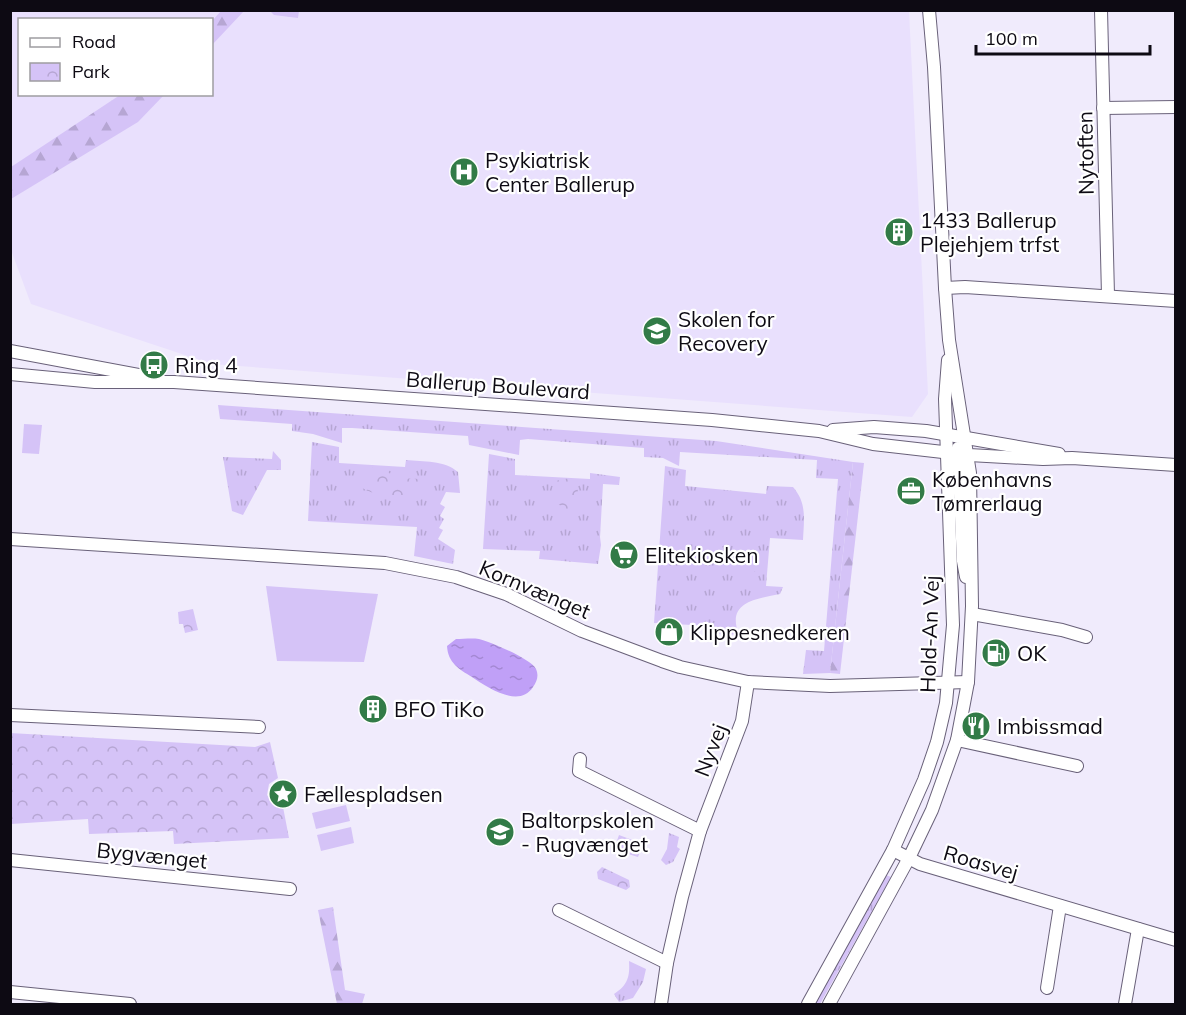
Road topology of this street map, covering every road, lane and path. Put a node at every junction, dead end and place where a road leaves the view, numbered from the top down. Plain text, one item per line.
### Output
1 (928, 10) edge
2 (935, 10) edge
3 (1101, 10) edge
4 (934, 67) junction
5 (1176, 107) edge
6 (1103, 108) junction
7 (945, 288) junction
8 (1108, 295) junction
9 (1176, 301) edge
10 (949, 340) junction
11 (10, 351) edge
12 (10, 374) edge
13 (174, 382) junction
14 (819, 431) junction
15 (946, 434) junction
16 (964, 437) junction
17 (958, 454) junction
18 (1072, 458) junction
19 (1176, 465) edge
20 (10, 539) edge
21 (972, 610) junction
22 (1086, 637) dead end
23 (748, 682) junction
24 (968, 682) junction
25 (949, 684) junction
26 (10, 715) edge
27 (259, 727) dead end
28 (957, 740) junction
29 (580, 759) dead end
30 (1077, 766) dead end
31 (700, 831) junction
32 (893, 850) junction
33 (909, 858) junction
34 (10, 860) edge
35 (290, 889) dead end
36 (1060, 906) junction
37 (559, 910) dead end
38 (1138, 929) junction
39 (1176, 940) edge
40 (667, 963) junction
41 (1047, 988) dead end
42 (10, 992) edge
43 (130, 1005) edge
44 (660, 1005) edge
45 (808, 1005) edge
46 (829, 1005) edge
47 (1125, 1005) edge

1 - 4 street, Hold-An Vej
2 - 4 street, Hold-An Vej
3 - 6 street, Nytoften
4 - 7 street, Hold-An Vej
5 - 6 street
6 - 8 street, Nytoften
7 - 8 street
7 - 10 street, Hold-An Vej
8 - 9 street
10 - 15 street, Hold-An Vej
10 - 16 street, Hold-An Vej
11 - 13 street, Ballerup Boulevard
12 - 13 street, Ballerup Boulevard
13 - 14 street, Ballerup Boulevard
14 - 15 street, Ballerup Boulevard
14 - 17 street, Ballerup Boulevard
15 - 16 street, Ballerup Boulevard
15 - 17 street, Hold-An Vej
16 - 17 street, Hold-An Vej
16 - 18 street, Ballerup Boulevard
17 - 18 street, Ballerup Boulevard
17 - 21 street, Hold-An Vej
17 - 25 street, Hold-An Vej
18 - 19 street
20 - 23 street, Kornvænget
21 - 22 street, Hold-An Vej
21 - 24 street, Hold-An Vej
23 - 25 street, Kornvænget
23 - 31 street, Nyvej
24 - 25 street, Kornvænget
24 - 28 street, Hold-An Vej
25 - 32 street, Hold-An Vej
26 - 27 street
28 - 30 street
28 - 33 street, Hold-An Vej
29 - 31 street
31 - 40 street, Nyvej
32 - 33 street, Roasvej
32 - 45 street, Hold-An Vej
33 - 36 street, Roasvej
33 - 46 street, Hold-An Vej
34 - 35 street, Bygvænget
36 - 38 street, Roasvej
36 - 41 street
37 - 40 street
38 - 39 street, Roasvej
38 - 47 street
40 - 44 street, Nyvej
42 - 43 street

